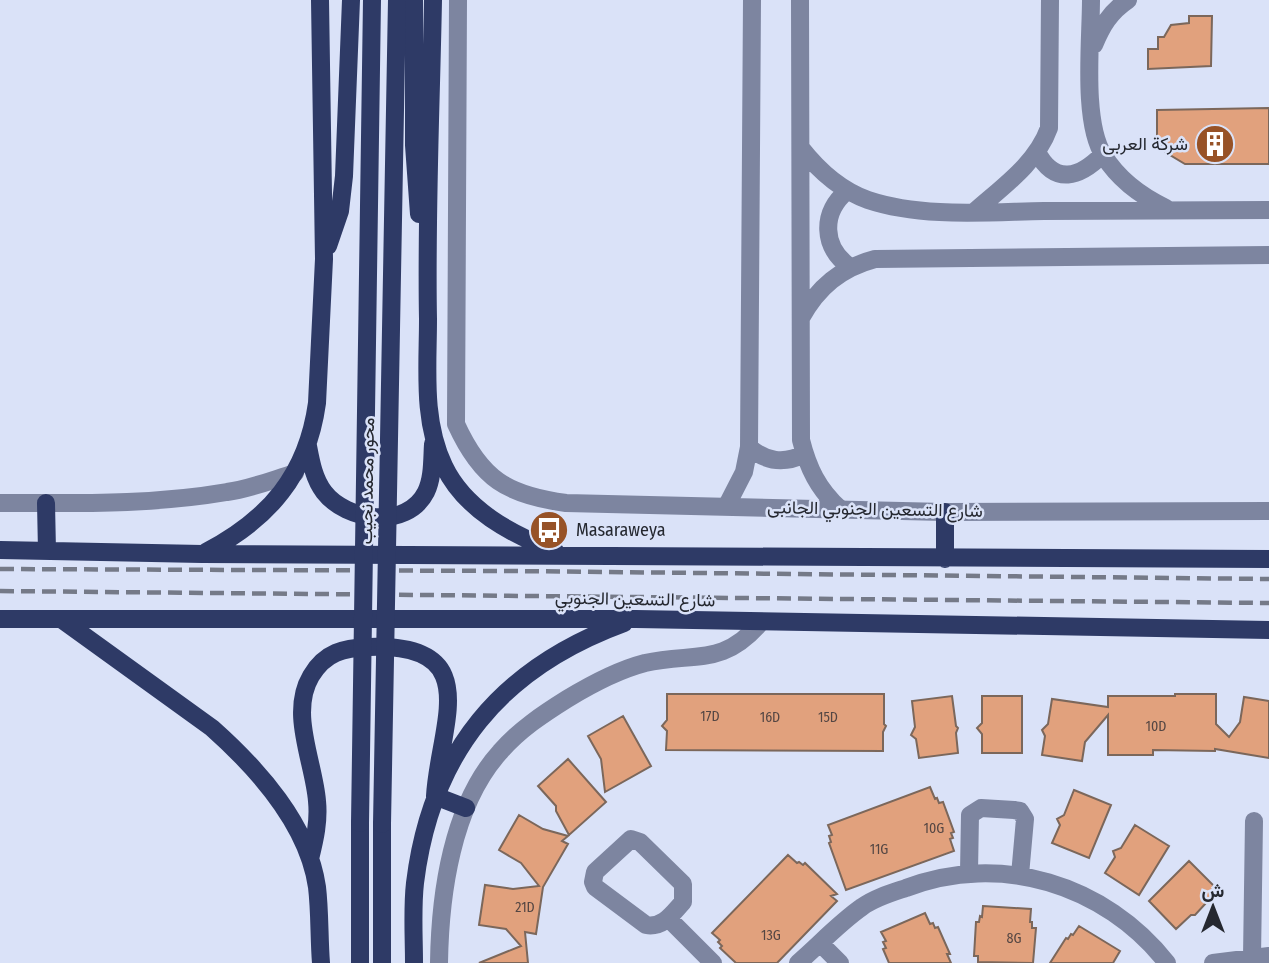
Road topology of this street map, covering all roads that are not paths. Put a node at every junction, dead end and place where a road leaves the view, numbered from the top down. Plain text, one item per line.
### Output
1 (320, 0) edge
2 (351, 0) edge
3 (372, 0) edge
4 (397, 0) edge
5 (414, 0) edge
6 (433, 0) edge
7 (458, 0) edge
8 (752, 0) edge
9 (800, 0) edge
10 (1050, 0) edge
11 (1091, 0) edge
12 (1126, 1) edge
13 (1091, 51) junction
14 (801, 148) junction
15 (1037, 152) junction
16 (1102, 155) junction
17 (847, 191) junction
18 (1169, 210) junction
19 (1269, 210) edge
20 (974, 212) junction
21 (1269, 255) edge
22 (324, 259) junction
23 (427, 259) junction
24 (850, 267) junction
25 (801, 318) junction
26 (434, 440) junction
27 (308, 446) junction
28 (749, 447) junction
29 (804, 454) junction
30 (295, 473) junction
31 (0, 503) edge
32 (46, 503) junction
33 (1269, 503) edge
34 (726, 506) junction
35 (840, 509) junction
36 (1260, 511) edge
37 (945, 512) junction
38 (0, 550) edge
39 (47, 551) junction
40 (202, 554) junction
41 (565, 555) junction
42 (945, 559) junction
43 (1269, 559) edge
44 (0, 619) edge
45 (61, 619) junction
46 (636, 619) junction
47 (761, 622) junction
48 (1269, 630) edge
49 (435, 796) junction
50 (466, 808) junction
51 (1254, 821) dead end
52 (310, 859) junction
53 (969, 872) junction
54 (1020, 875) junction
55 (668, 918) junction
56 (820, 943) junction
57 (1260, 957) edge
58 (321, 963) edge
59 (360, 963) edge
60 (382, 963) edge
61 (414, 963) edge
62 (439, 963) edge
63 (713, 963) edge
64 (798, 963) edge
65 (840, 963) edge
66 (1167, 963) edge
67 (1213, 963) edge

1 - 22 main road
2 - 22 main road
3 - 59 main road, محور محمد نجيب, bridge
4 - 60 main road, محور محمد نجيب, bridge
5 - 23 main road
6 - 23 main road
7 - 34 street, شارع التسعين الجنوبي الجانبى
8 - 28 street
9 - 14 street
10 - 15 street
11 - 13 street
12 - 13 street
13 - 16 street
14 - 17 street
14 - 25 street
15 - 16 street
15 - 20 street
16 - 18 street
17 - 20 street
17 - 24 street
18 - 19 street
18 - 20 street
21 - 24 street
22 - 27 main road
23 - 26 main road
24 - 25 street
25 - 29 street
26 - 27 main road
26 - 41 main road
27 - 30 main road
28 - 29 street
28 - 34 street
29 - 35 street
30 - 32 street
30 - 40 main road
31 - 32 street
32 - 39 main road
33 - 36 street
34 - 35 street, شارع التسعين الجنوبي الجانبى
35 - 37 street, شارع التسعين الجنوبي الجانبى
36 - 37 street, شارع التسعين الجنوبي الجانبى
37 - 42 main road
38 - 39 main road
39 - 40 main road
40 - 41 main road
41 - 42 main road
42 - 43 main road
44 - 45 main road, شارع التسعين الجنوبي
45 - 46 main road, شارع التسعين الجنوبي
45 - 52 main road
46 - 47 main road, شارع التسعين الجنوبي
46 - 49 main road
47 - 48 main road, شارع التسعين الجنوبي
47 - 50 street
49 - 50 main road
49 - 52 main road
49 - 61 main road
50 - 62 street
51 - 57 street
52 - 58 main road
53 - 54 street
53 - 54 street
53 - 56 street
54 - 66 street
55 - 55 street
55 - 63 street
56 - 64 street
56 - 65 street
57 - 67 street

